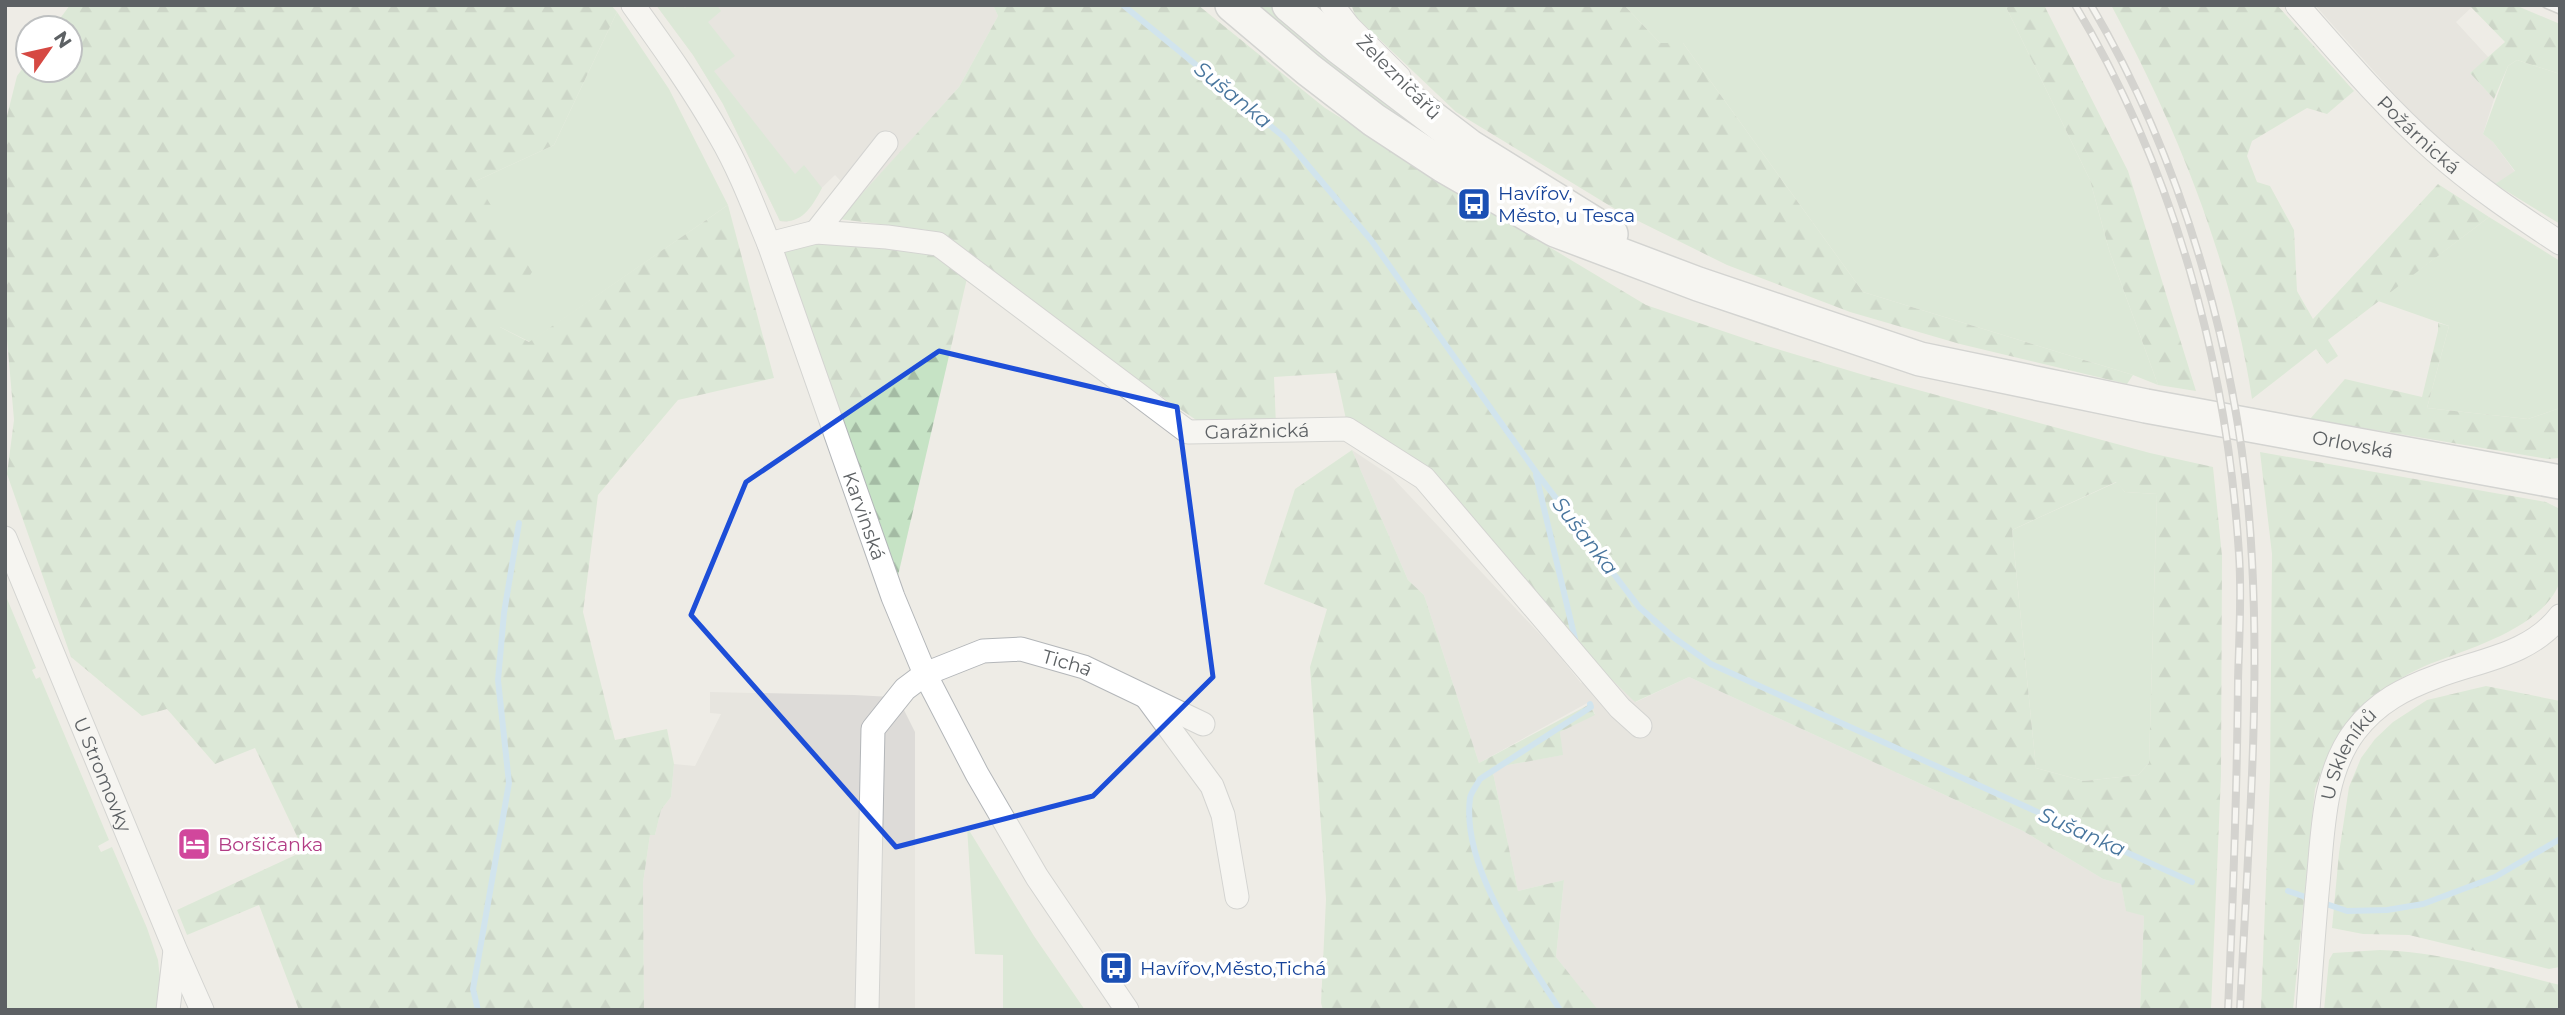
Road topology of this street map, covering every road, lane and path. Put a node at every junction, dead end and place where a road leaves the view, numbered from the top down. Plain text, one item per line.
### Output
1 (633, 5) edge
2 (1232, 5) edge
3 (1289, 5) edge
4 (1332, 5) edge
5 (2297, 5) edge
6 (886, 143) dead end
7 (1469, 146) junction
8 (816, 232) junction
9 (2560, 243) edge
10 (769, 244) junction
11 (1698, 284) junction
12 (2560, 482) edge
13 (5, 538) edge
14 (2560, 617) edge
15 (925, 674) junction
16 (1146, 696) junction
17 (1203, 724) dead end
18 (1640, 726) dead end
19 (1237, 897) dead end
20 (175, 949) junction
21 (168, 1010) edge
22 (202, 1010) edge
23 (867, 1010) edge
24 (1127, 1010) edge
25 (2308, 1010) edge

1 - 10 street, Karvinská
2 - 11 main road
3 - 7 main road
4 - 7 street, Železničářů
5 - 9 street, Požárnická
6 - 8 street
7 - 11 main road
8 - 10 street, Garážnická
8 - 18 street, Garážnická
10 - 15 street, Karvinská
11 - 12 main road, Orlovská
13 - 20 street, U Stromovky
14 - 25 street, U Skleníků
15 - 16 street, Tichá
15 - 23 street, Tichá
15 - 24 street, Karvinská
16 - 17 street, Tichá
16 - 19 street
20 - 21 street
20 - 22 street, U Stromovky

